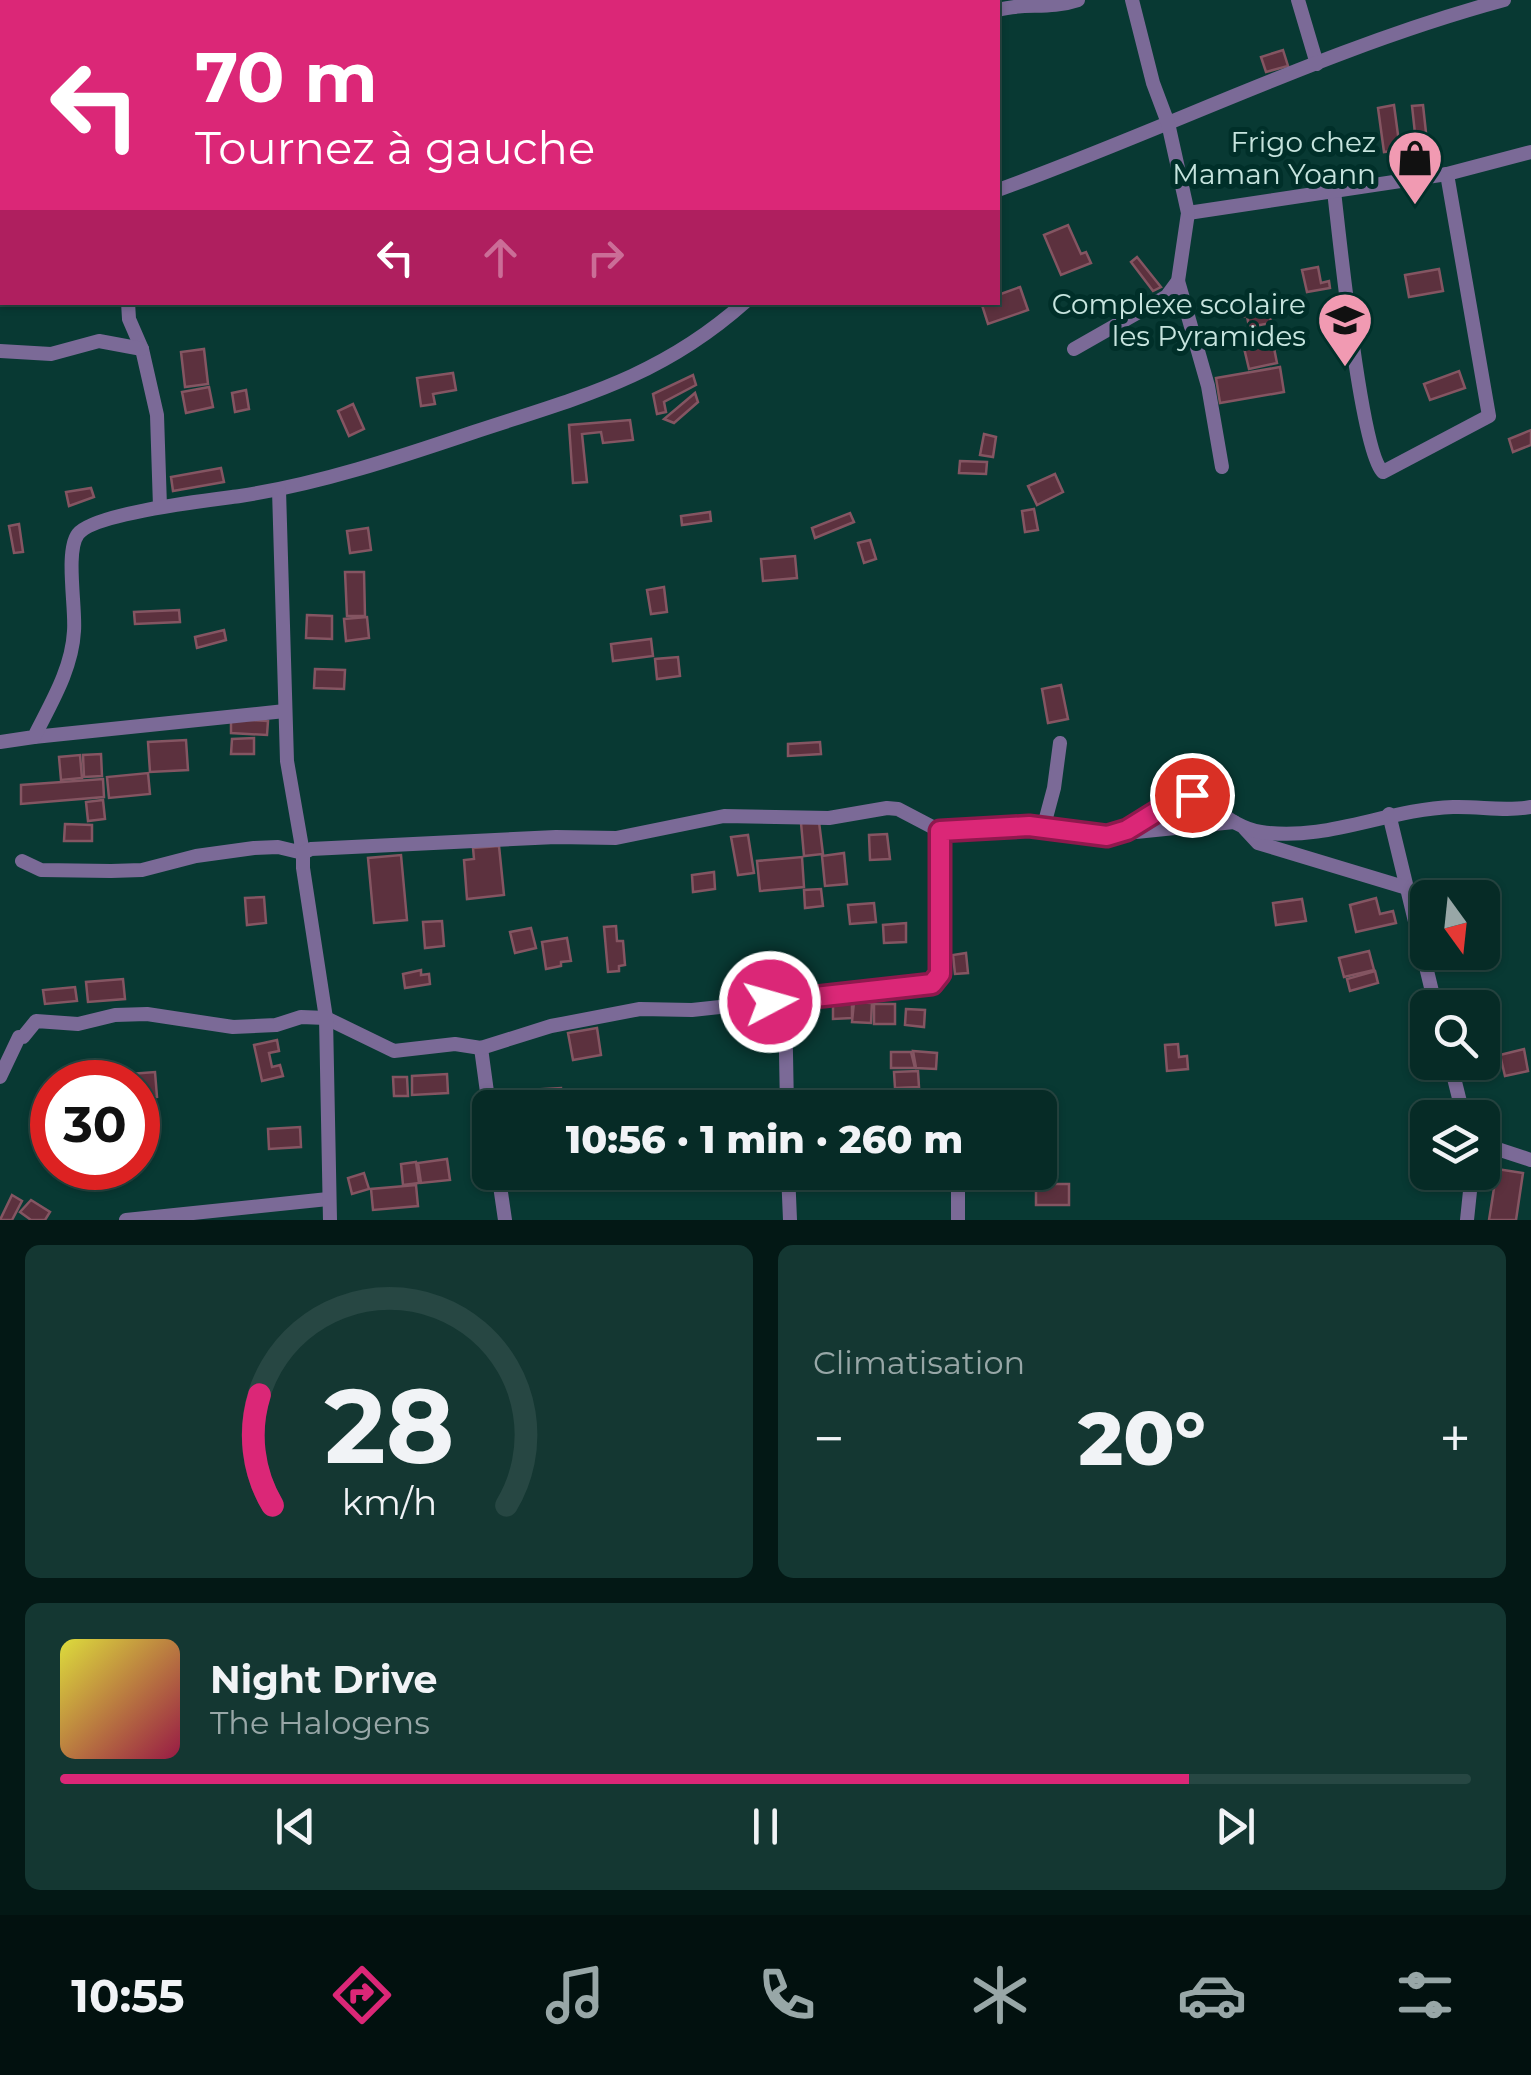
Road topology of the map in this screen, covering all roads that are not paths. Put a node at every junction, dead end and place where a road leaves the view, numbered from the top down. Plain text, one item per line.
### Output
1 (1078, 0) edge
2 (1132, 0) edge
3 (1298, 0) edge
4 (1504, 0) edge
5 (1467, 5) edge
6 (1000, 9) edge
7 (1317, 64) junction
8 (1168, 123) junction
9 (1531, 152) edge
10 (1447, 174) junction
11 (1000, 189) edge
12 (1334, 192) junction
13 (1188, 213) junction
14 (1178, 281) junction
15 (128, 305) edge
16 (741, 305) edge
17 (142, 349) junction
18 (1074, 349) dead end
19 (0, 351) edge
20 (1222, 467) dead end
21 (279, 490) junction
22 (160, 507) junction
23 (285, 711) junction
24 (34, 736) junction
25 (0, 742) edge
26 (1060, 742) dead end
27 (1531, 807) edge
28 (1389, 814) junction
29 (1239, 825) junction
30 (1043, 829) junction
31 (940, 831) junction
32 (1117, 834) junction
33 (303, 853) junction
34 (22, 861) dead end
35 (1407, 888) junction
36 (1432, 990) edge
37 (786, 1000) junction
38 (326, 1018) junction
39 (480, 1048) junction
40 (0, 1077) edge
41 (486, 1090) edge
42 (787, 1090) edge
43 (1500, 1150) edge
44 (1531, 1160) edge
45 (501, 1190) edge
46 (789, 1190) edge
47 (958, 1190) edge
48 (1470, 1190) edge
49 (328, 1199) junction
50 (126, 1220) edge
51 (330, 1220) edge
52 (505, 1220) edge
53 (790, 1220) edge
54 (958, 1220) edge
55 (1467, 1220) edge

1 - 6 street
2 - 8 street
3 - 7 street
4 - 5 street
5 - 7 street
7 - 8 street
8 - 11 street
8 - 13 street
9 - 10 street
10 - 12 street
10 - 12 street
12 - 13 street
13 - 14 street
14 - 18 street
14 - 20 street
15 - 17 street
16 - 21 street
17 - 19 street
17 - 22 street
21 - 22 street
21 - 23 street
22 - 24 street
23 - 24 street
23 - 33 street
24 - 25 street
26 - 30 street
27 - 28 street
28 - 29 street
28 - 35 street
29 - 32 street
29 - 32 street
29 - 35 street
30 - 31 street
30 - 32 street
31 - 33 street
31 - 37 street
33 - 34 street
33 - 38 street
35 - 36 street
37 - 39 street
37 - 42 street
38 - 39 street
38 - 40 street
38 - 49 street
39 - 41 street
43 - 44 street
45 - 52 street
46 - 53 street
47 - 54 street
48 - 55 street
49 - 50 street
49 - 51 street

